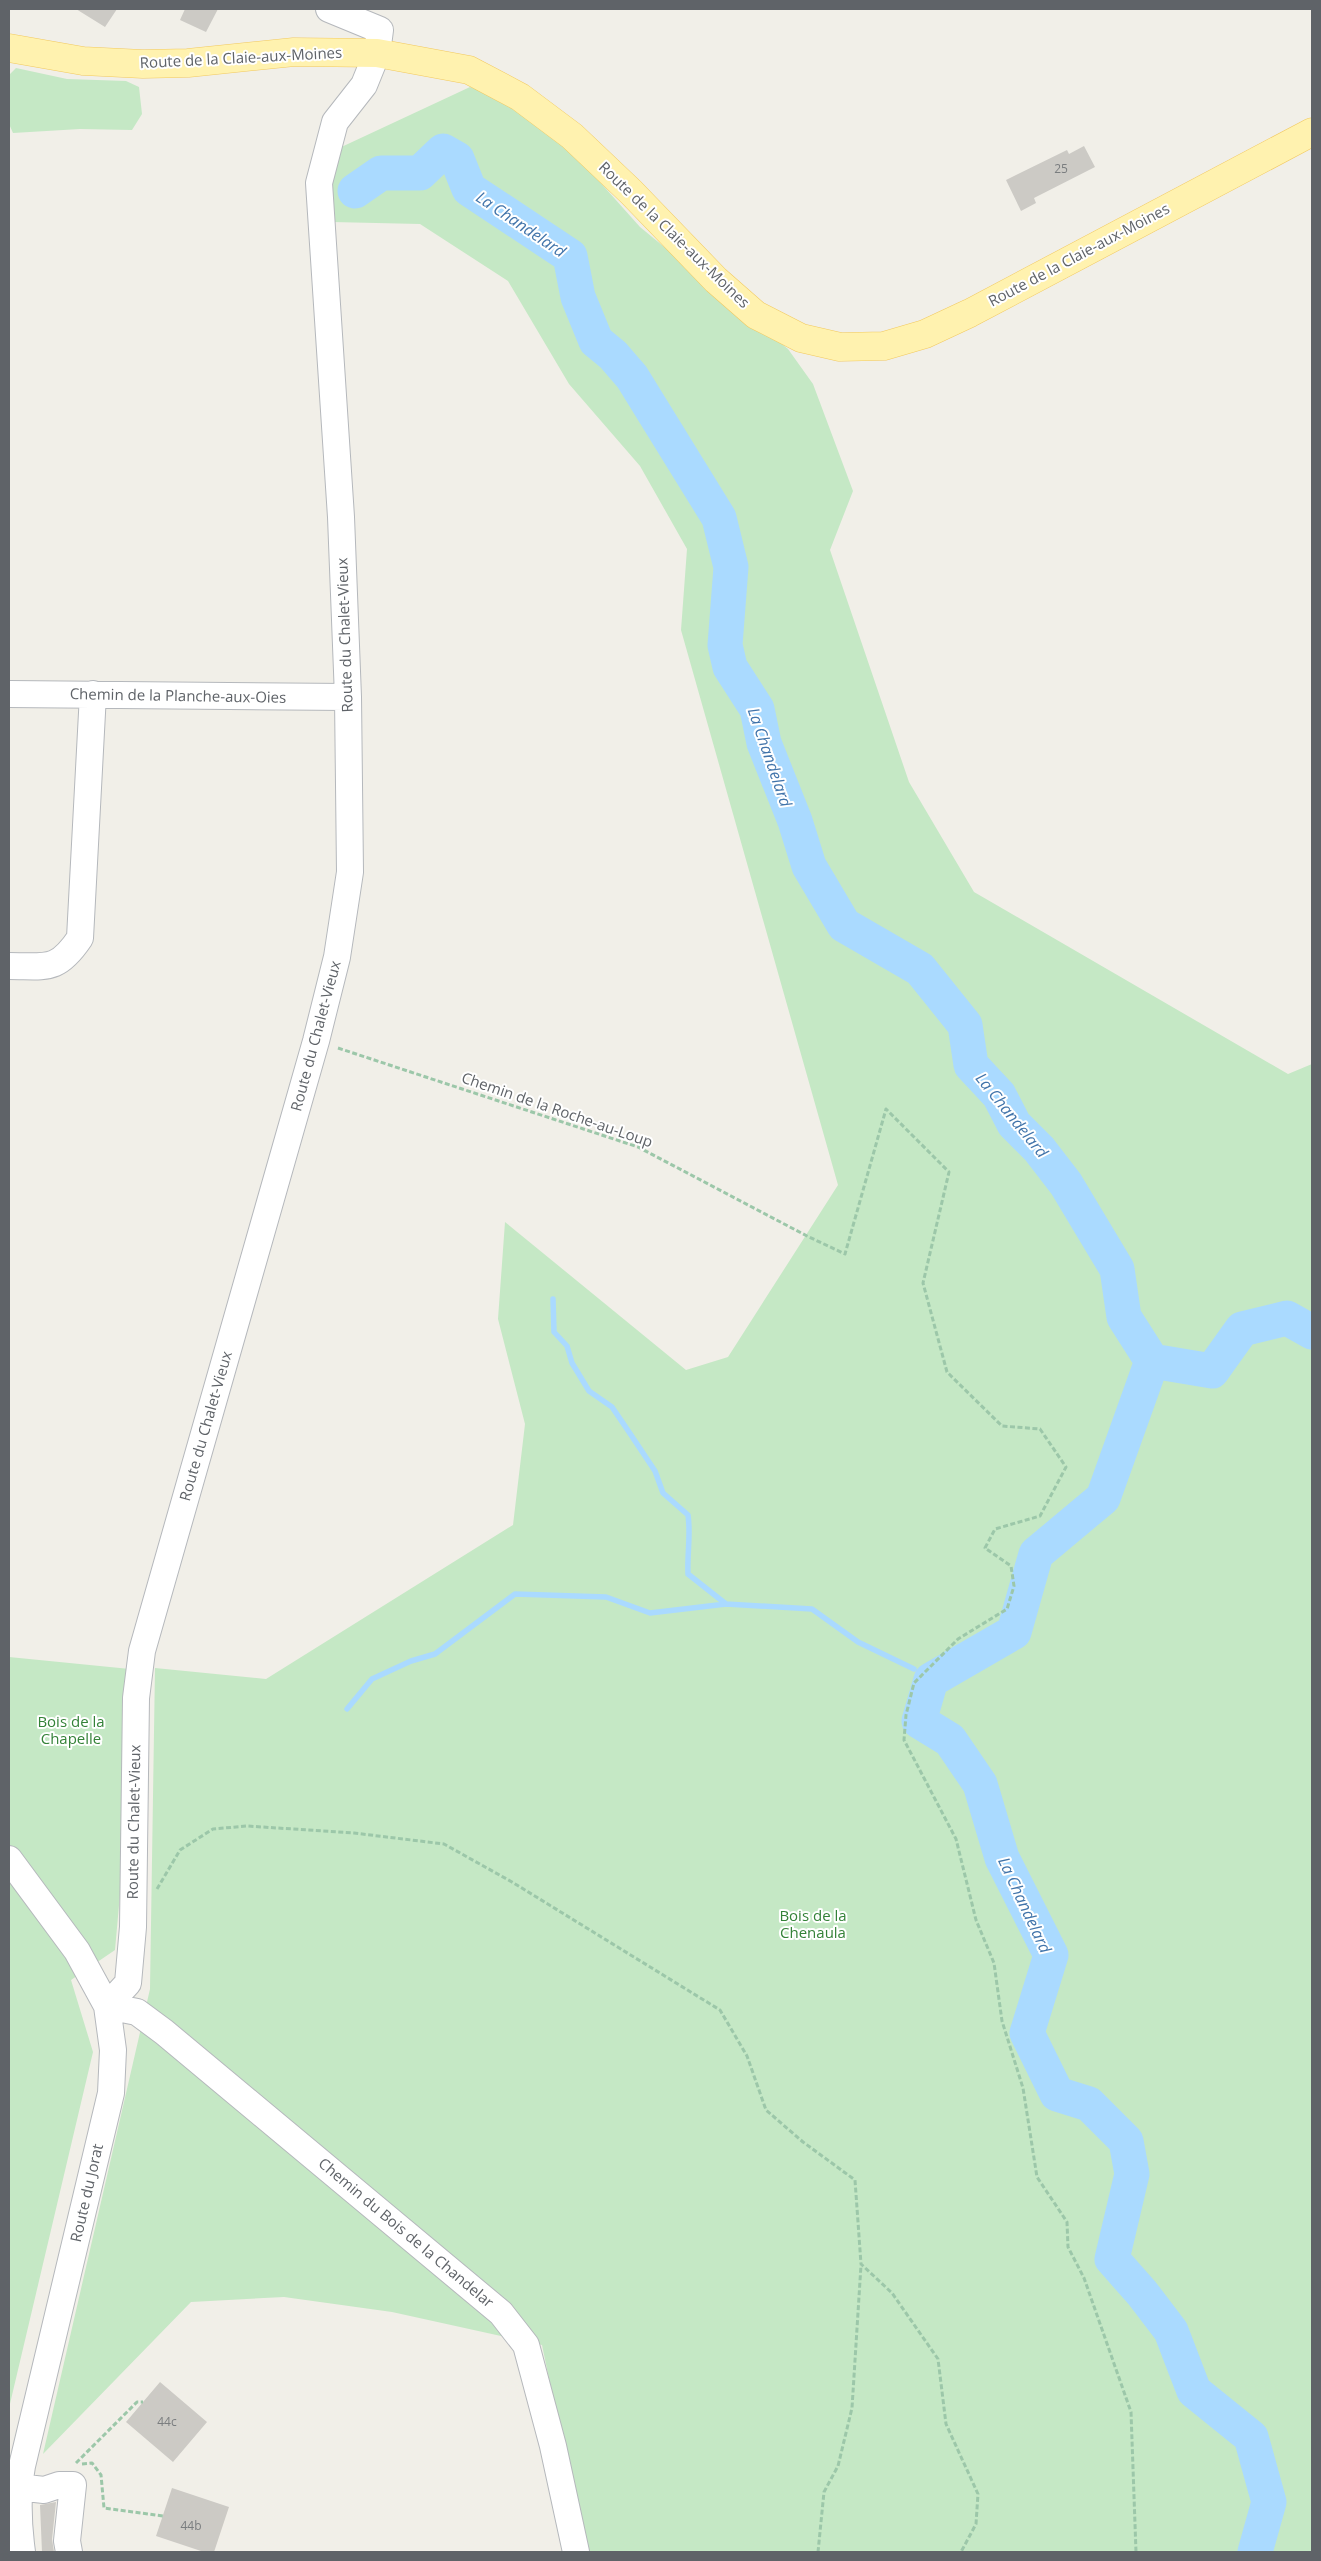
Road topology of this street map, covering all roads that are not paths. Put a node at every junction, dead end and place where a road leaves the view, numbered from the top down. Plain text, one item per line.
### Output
1 (329, 9) edge
2 (9, 48) edge
3 (377, 53) junction
4 (1312, 132) edge
5 (9, 694) edge
6 (92, 694) junction
7 (348, 697) junction
8 (9, 966) edge
9 (9, 1859) edge
10 (107, 2006) junction
11 (18, 2487) junction
12 (22, 2552) edge
13 (68, 2552) edge
14 (576, 2552) edge

1 - 3 street, Route du Chalet-Vieux
2 - 3 main road, Route de la Claie-aux-Moines
3 - 4 main road, Route de la Claie-aux-Moines
3 - 7 street, Route du Chalet-Vieux
5 - 6 street, Chemin de la Planche-aux-Oies
6 - 7 street, Chemin de la Planche-aux-Oies
6 - 8 street
7 - 10 street, Route du Chalet-Vieux
9 - 10 street, Route du Jorat
10 - 11 street, Route du Jorat
10 - 14 street, Chemin du Bois de la Chandelar
11 - 12 street, Route du Jorat
11 - 13 street

